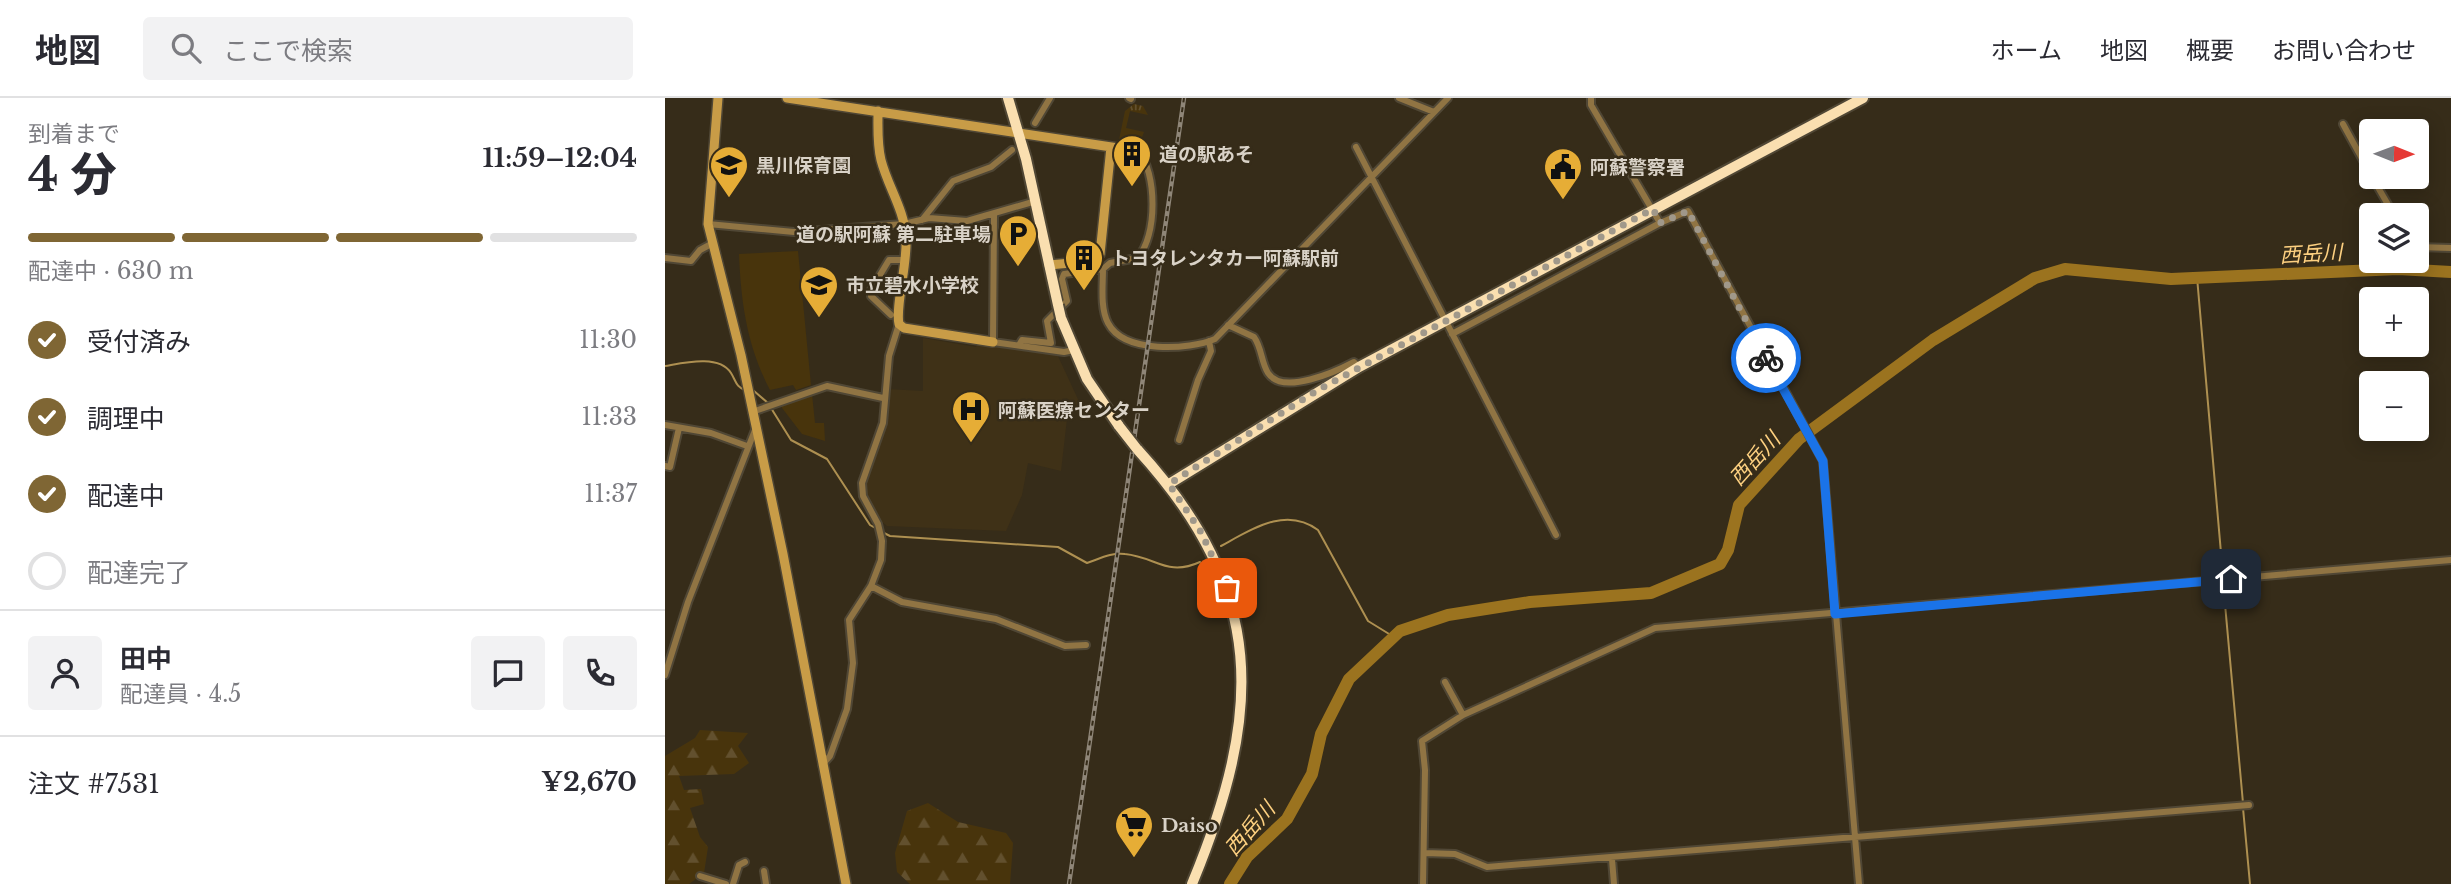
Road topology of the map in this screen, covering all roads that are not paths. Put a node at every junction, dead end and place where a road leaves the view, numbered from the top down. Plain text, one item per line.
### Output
1 (718, 98) edge
2 (787, 98) edge
3 (1008, 98) edge
4 (1050, 98) edge
5 (1399, 98) edge
6 (1448, 98) edge
7 (1591, 98) edge
8 (1863, 98) edge
9 (879, 111) junction
10 (1434, 112) junction
11 (1035, 123) dead end
12 (2343, 124) dead end
13 (1019, 133) junction
14 (1111, 147) junction
15 (1356, 147) dead end
16 (1012, 150) dead end
17 (1138, 151) joint
18 (2359, 153) edge
19 (1371, 177) junction
20 (1036, 201) junction
21 (1653, 209) junction
22 (994, 215) junction
23 (921, 221) junction
24 (1660, 223) junction
25 (708, 224) junction
26 (904, 224) junction
27 (713, 243) junction
28 (2429, 247) edge
29 (2451, 248) edge
30 (665, 258) edge
31 (906, 260) junction
32 (1049, 265) junction
33 (1103, 269) junction
34 (891, 314) dead end
35 (1445, 320) junction
36 (899, 324) junction
37 (1229, 325) junction
38 (1452, 334) junction
39 (1209, 341) junction
40 (993, 342) junction
41 (1019, 345) junction
42 (1074, 350) junction
43 (1359, 367) junction
44 (883, 398) junction
45 (752, 412) junction
46 (665, 425) edge
47 (680, 428) junction
48 (755, 430) junction
49 (1179, 440) dead end
50 (747, 446) junction
51 (665, 466) edge
52 (1169, 484) junction
53 (1556, 535) dead end
54 (2451, 559) edge
55 (871, 586) junction
56 (1835, 614) junction
57 (1086, 645) dead end
58 (665, 675) edge
59 (1445, 682) dead end
60 (1463, 715) junction
61 (822, 765) junction
62 (2249, 805) dead end
63 (1855, 838) junction
64 (1425, 853) junction
65 (1612, 859) junction
66 (745, 862) dead end
67 (764, 871) dead end
68 (700, 876) dead end
69 (726, 884) edge
70 (733, 884) edge
71 (766, 884) edge
72 (846, 884) edge
73 (1192, 884) edge
74 (1423, 884) edge
75 (1614, 884) edge
76 (1859, 884) edge

1 - 25 street
2 - 9 street
3 - 13 highway
4 - 11 street
5 - 10 street
6 - 10 street
7 - 21 street
8 - 21 highway
9 - 13 street
9 - 26 street
10 - 19 street
12 - 18 street
13 - 14 street
13 - 20 highway
14 - 17 street
14 - 32 street
15 - 19 street
16 - 23 street
17 - 33 street
19 - 35 street
19 - 37 street
20 - 22 street
20 - 32 highway
21 - 24 street
21 - 35 highway
22 - 23 street
22 - 40 street
23 - 26 street
24 - 38 street
24 - 56 street
25 - 26 street
25 - 27 street
26 - 31 street
27 - 30 street
27 - 45 street
28 - 29 street
31 - 34 street
31 - 36 street
32 - 42 highway, bridge
33 - 39 street
33 - 41 street
35 - 38 street
35 - 43 highway
36 - 40 street
36 - 44 street
37 - 39 street
37 - 43 street
38 - 53 street
39 - 49 street
40 - 41 street
41 - 42 street
42 - 52 highway, bridge
43 - 52 highway
44 - 45 street
44 - 55 street
45 - 48 street
46 - 47 street
47 - 50 street
47 - 51 street
48 - 50 street
48 - 61 street
50 - 58 street
52 - 73 highway
54 - 56 street
55 - 57 street
55 - 61 street
56 - 60 street
56 - 63 street
59 - 60 street
60 - 64 street
61 - 72 street
62 - 63 street
63 - 65 street
63 - 76 street
64 - 65 street
64 - 74 street
65 - 75 street
66 - 70 street
67 - 71 street
68 - 69 street

